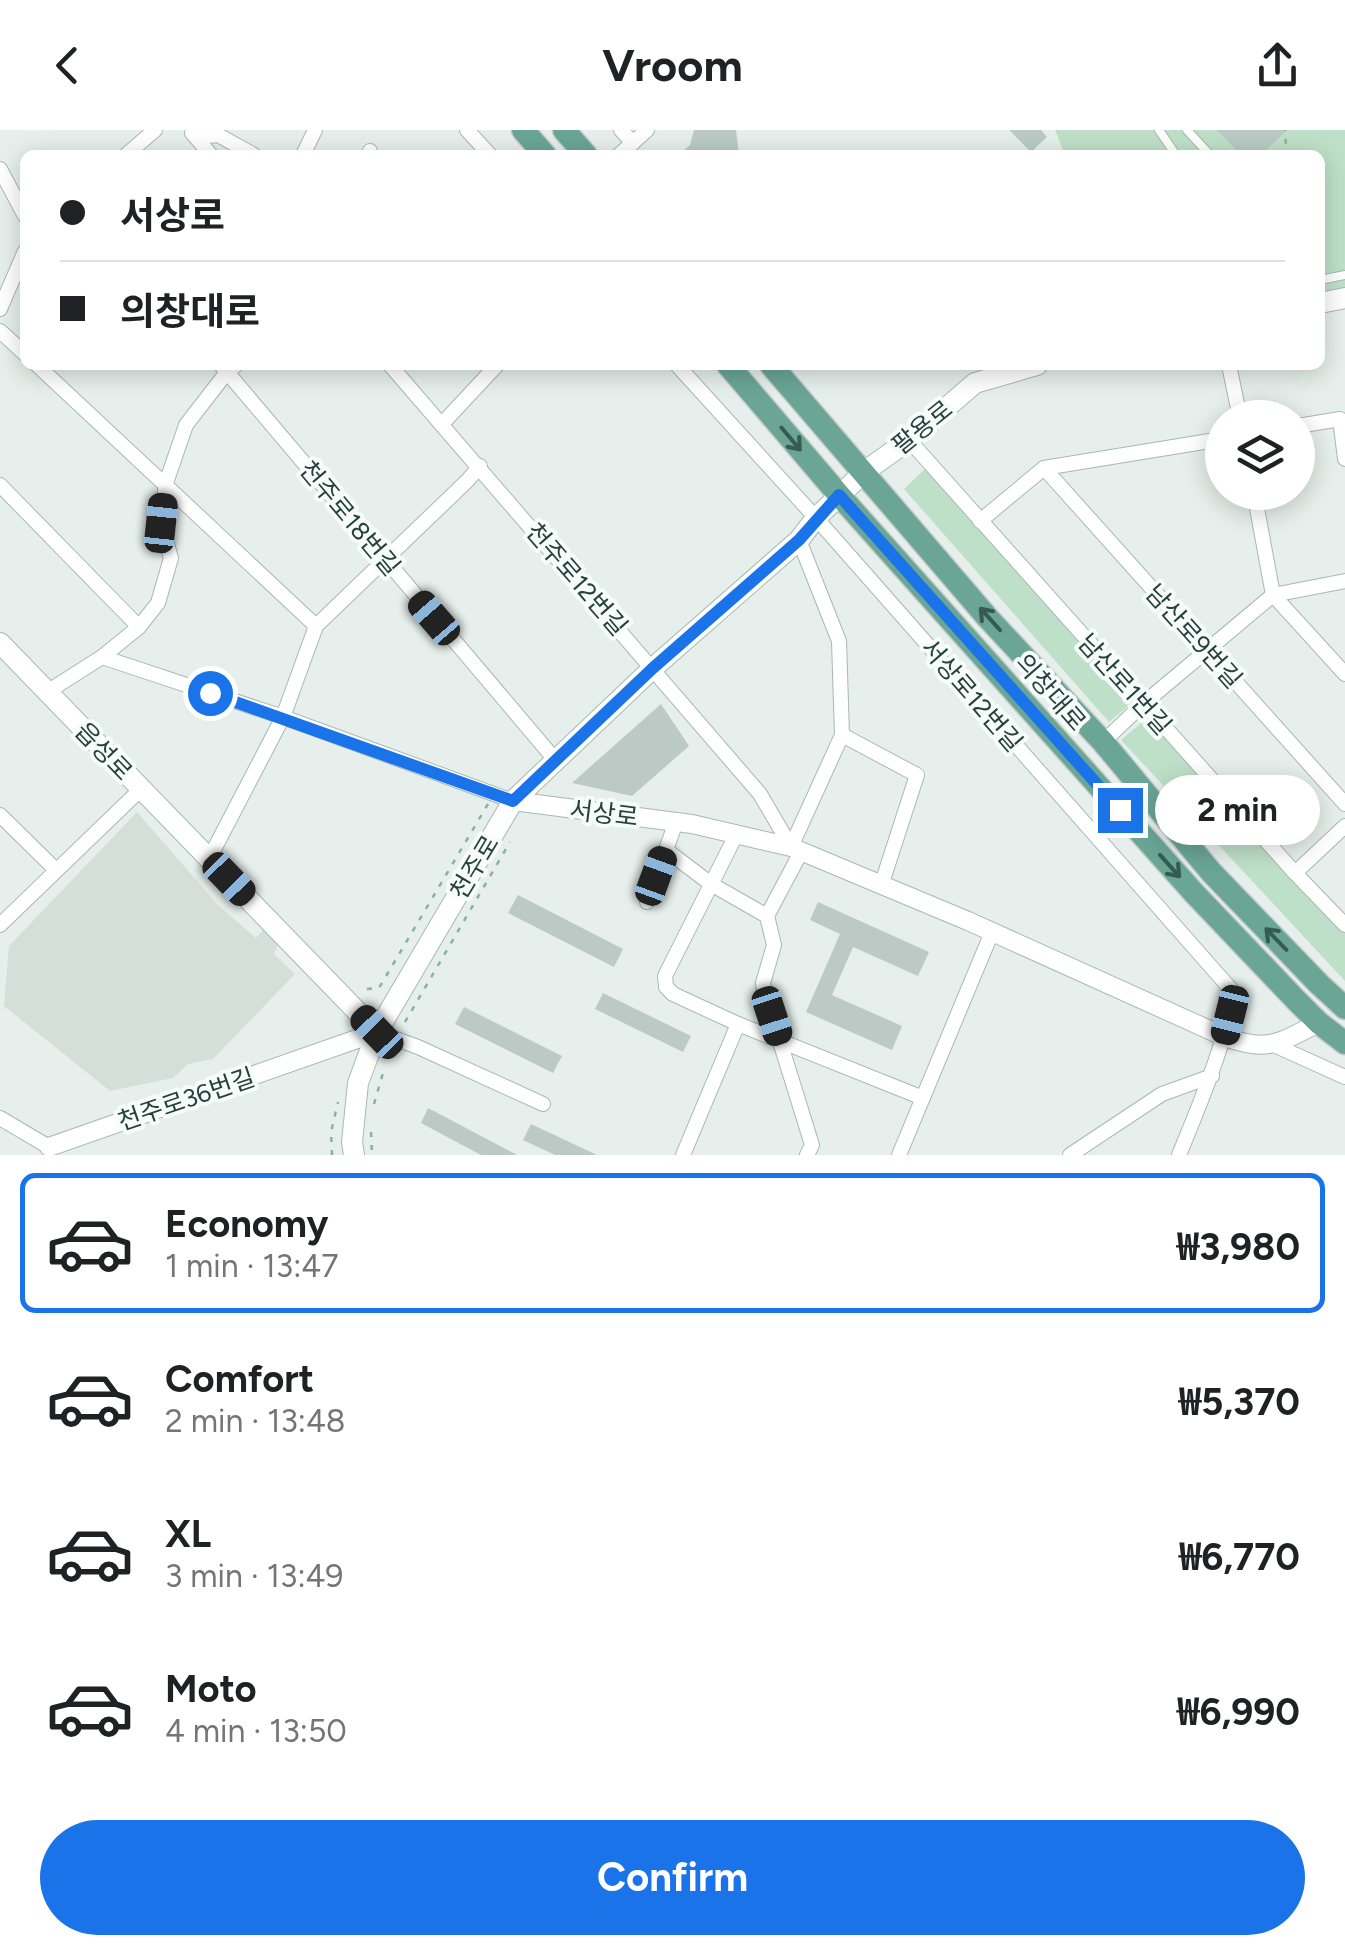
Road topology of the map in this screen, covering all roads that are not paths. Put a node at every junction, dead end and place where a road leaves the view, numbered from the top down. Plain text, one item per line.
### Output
1 (155, 130) edge
2 (523, 130) edge
3 (564, 130) edge
4 (621, 130) edge
5 (647, 130) edge
6 (1188, 130) edge
7 (195, 132) edge
8 (632, 143) junction
9 (132, 150) edge
10 (245, 150) edge
11 (541, 150) edge
12 (582, 150) edge
13 (624, 150) edge
14 (1206, 150) edge
15 (0, 169) edge
16 (20, 207) edge
17 (20, 263) edge
18 (0, 309) edge
19 (0, 331) edge
20 (20, 349) edge
21 (42, 370) edge
22 (226, 370) edge
23 (230, 370) edge
24 (394, 370) edge
25 (492, 370) edge
26 (683, 370) edge
27 (732, 370) edge
28 (775, 370) edge
29 (1020, 370) edge
30 (1230, 370) edge
31 (1236, 400) edge
32 (1315, 423) edge
33 (442, 424) junction
34 (909, 440) junction
35 (1205, 442) edge
36 (1345, 460) edge
37 (480, 466) junction
38 (1044, 468) junction
39 (864, 472) junction
40 (166, 483) junction
41 (0, 485) edge
42 (839, 495) junction
43 (1257, 510) edge
44 (816, 518) junction
45 (980, 521) junction
46 (799, 540) junction
47 (384, 560) junction
48 (1345, 581) edge
49 (1273, 595) junction
50 (316, 626) junction
51 (139, 627) junction
52 (0, 643) edge
53 (1208, 652) junction
54 (102, 656) junction
55 (653, 668) junction
56 (1345, 674) edge
57 (47, 692) junction
58 (1143, 704) junction
59 (283, 717) junction
60 (842, 735) junction
61 (1102, 742) junction
62 (557, 762) junction
63 (140, 790) junction
64 (503, 798) junction
65 (1345, 804) edge
66 (0, 815) edge
67 (676, 822) junction
68 (1345, 826) edge
69 (736, 835) junction
70 (666, 850) junction
71 (796, 850) junction
72 (209, 859) junction
73 (56, 870) junction
74 (1295, 873) junction
75 (711, 884) junction
76 (882, 886) junction
77 (647, 902) dead end
78 (767, 916) junction
79 (1345, 924) edge
80 (0, 926) edge
81 (992, 932) junction
82 (1345, 1008) edge
83 (1320, 1023) junction
84 (738, 1024) junction
85 (377, 1032) junction
86 (1225, 1037) junction
87 (780, 1040) junction
88 (1345, 1043) edge
89 (1274, 1045) junction
90 (1212, 1076) junction
91 (1345, 1076) edge
92 (923, 1098) junction
93 (544, 1104) dead end
94 (0, 1118) edge
95 (44, 1151) edge
96 (354, 1155) edge
97 (684, 1155) edge
98 (808, 1155) edge
99 (899, 1155) edge
100 (1070, 1155) edge
101 (1179, 1155) edge

1 - 9 street
2 - 11 main road
3 - 12 main road
4 - 8 street
5 - 8 street
6 - 14 lane
7 - 10 street
8 - 13 street
15 - 16 street
17 - 18 street
19 - 20 street
21 - 40 street
22 - 40 street
23 - 47 street, 천주로18번길
24 - 33 street, 천주로12번길
25 - 33 street
26 - 44 street, 서상로12번길
27 -> 42 main road, 의창대로
28 - 39 main road, 의창대로
29 - 34 main road, 팔용로
30 - 31 street
32 - 36 street
33 - 37 street, 천주로12번길
34 - 39 main road, 팔용로
34 - 45 street, 남산로1번길
35 - 38 street
37 - 47 street
37 - 55 street, 천주로12번길
38 - 45 street
38 - 53 street, 남산로9번길
39 - 42 main road, 천주로
61 -> 39 main road, 의창대로
40 - 50 street
40 - 51 street
41 - 51 street
42 - 44 main road, 천주로
42 -> 83 main road, 의창대로
43 - 49 street
44 - 46 main road, 천주로
44 - 86 street, 서상로12번길
45 - 58 street, 남산로1번길
46 - 55 main road, 천주로
46 - 60 street
47 - 50 street
47 - 62 street, 천주로18번길
48 - 49 street
49 - 53 street
49 - 56 street
50 - 59 street
51 - 54 street
52 - 57 main road, 읍성로
53 - 58 street
53 - 65 street, 남산로9번길
54 - 57 street
54 - 59 street, 서상로
55 - 62 main road, 천주로
55 - 71 street, 천주로12번길
57 - 63 main road, 읍성로
58 - 61 street
58 - 74 street, 남산로1번길
59 - 64 street, 서상로
59 - 72 street
60 - 71 street
60 - 76 street
82 -> 61 main road, 의창대로
62 - 64 main road, 천주로
63 - 72 main road, 읍성로
63 - 73 street
64 - 67 street, 서상로
64 - 85 main road, 천주로
66 - 73 street
67 - 69 street, 서상로
67 - 70 street
68 - 74 street
69 - 71 street, 서상로
69 - 75 street
70 - 75 street
70 - 77 street
71 - 76 street, 서상로
71 - 78 street
72 - 85 main road, 읍성로
73 - 80 street
74 - 79 street, 남산로1번길
75 - 78 street
75 - 84 street
76 - 81 street, 서상로
78 - 87 street
81 - 86 street, 서상로
81 - 92 street
83 - 88 main road, 의창대로
83 - 89 street
84 - 87 street
84 - 97 street
85 - 93 street
85 - 95 street, 천주로36번길
85 - 96 main road, 천주로
86 - 89 street, 서상로
86 - 90 street
87 - 92 street
87 - 98 street
89 - 91 street
90 - 100 street
90 - 101 street
92 - 99 street
94 - 95 street, 천주로36번길

